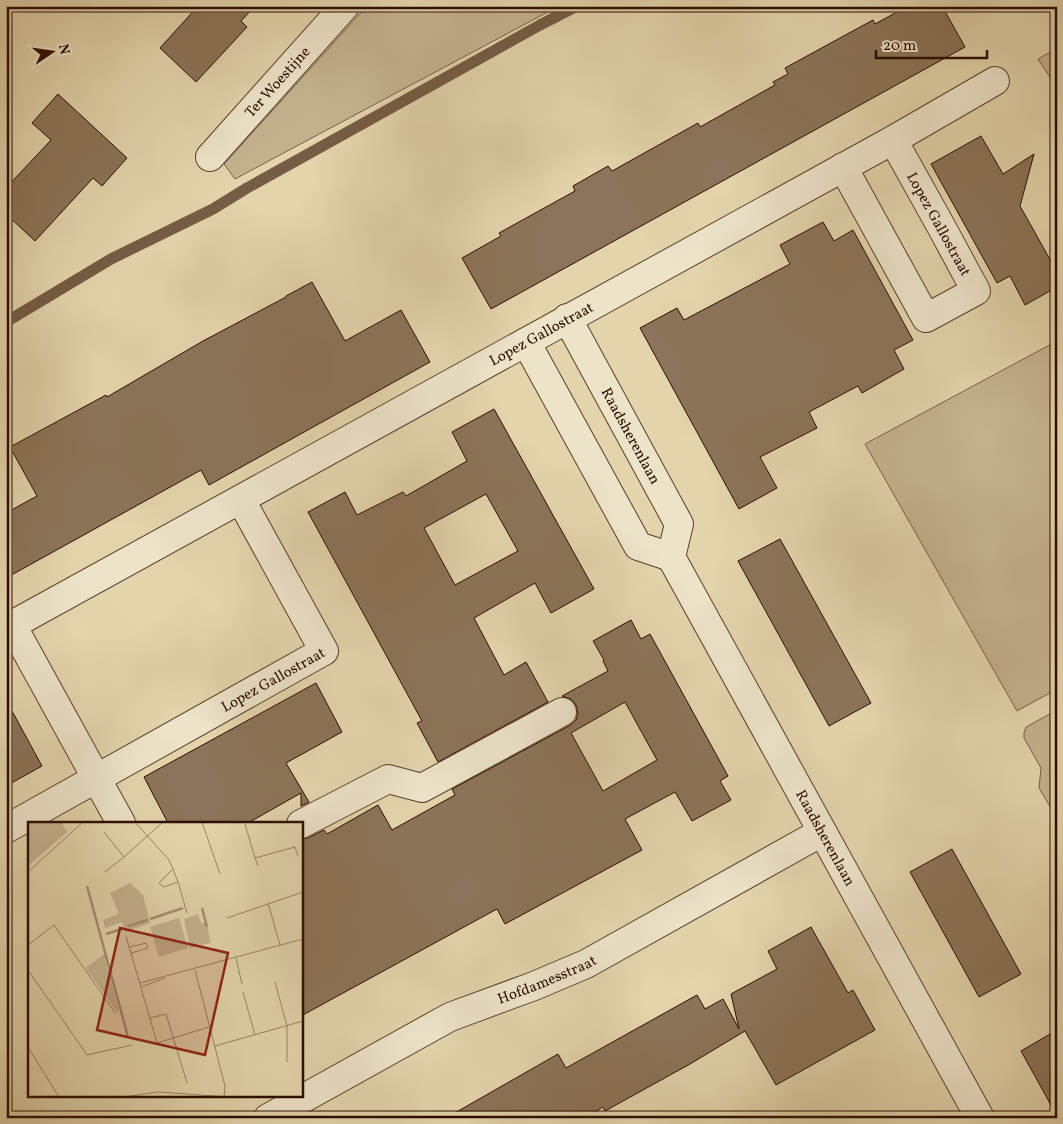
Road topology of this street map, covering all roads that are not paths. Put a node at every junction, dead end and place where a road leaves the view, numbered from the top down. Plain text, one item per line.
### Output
1 (345, 6) edge
2 (995, 81) dead end
3 (893, 140) junction
4 (210, 158) dead end
5 (843, 167) junction
6 (567, 318) junction
7 (526, 342) junction
8 (241, 500) junction
9 (671, 557) junction
10 (9, 626) edge
11 (562, 712) dead end
12 (97, 778) junction
13 (120, 822) edge
14 (302, 823) edge
15 (6, 829) edge
16 (822, 832) junction
17 (302, 1095) edge
18 (301, 1096) edge
19 (282, 1106) edge
20 (980, 1118) edge

1 - 4 street, Ter Woestijne
2 - 3 street, Lopez Gallostraat
3 - 5 street, Lopez Gallostraat
3 - 5 street, Lopez Gallostraat
5 - 6 street, Lopez Gallostraat
6 - 7 street, Lopez Gallostraat
6 - 9 street, Raadsherenlaan
7 - 8 street, Lopez Gallostraat
7 - 9 street
8 - 10 street, Lopez Gallostraat
8 - 12 street, Lopez Gallostraat
9 - 16 street, Raadsherenlaan
10 - 12 street, Lopez Gallostraat
11 - 14 street
12 - 13 street, Lopez Gallostraat
12 - 15 street
16 - 17 street, Hofdamesstraat
16 - 20 street, Raadsherenlaan
18 - 19 street, Hofdamesstraat

